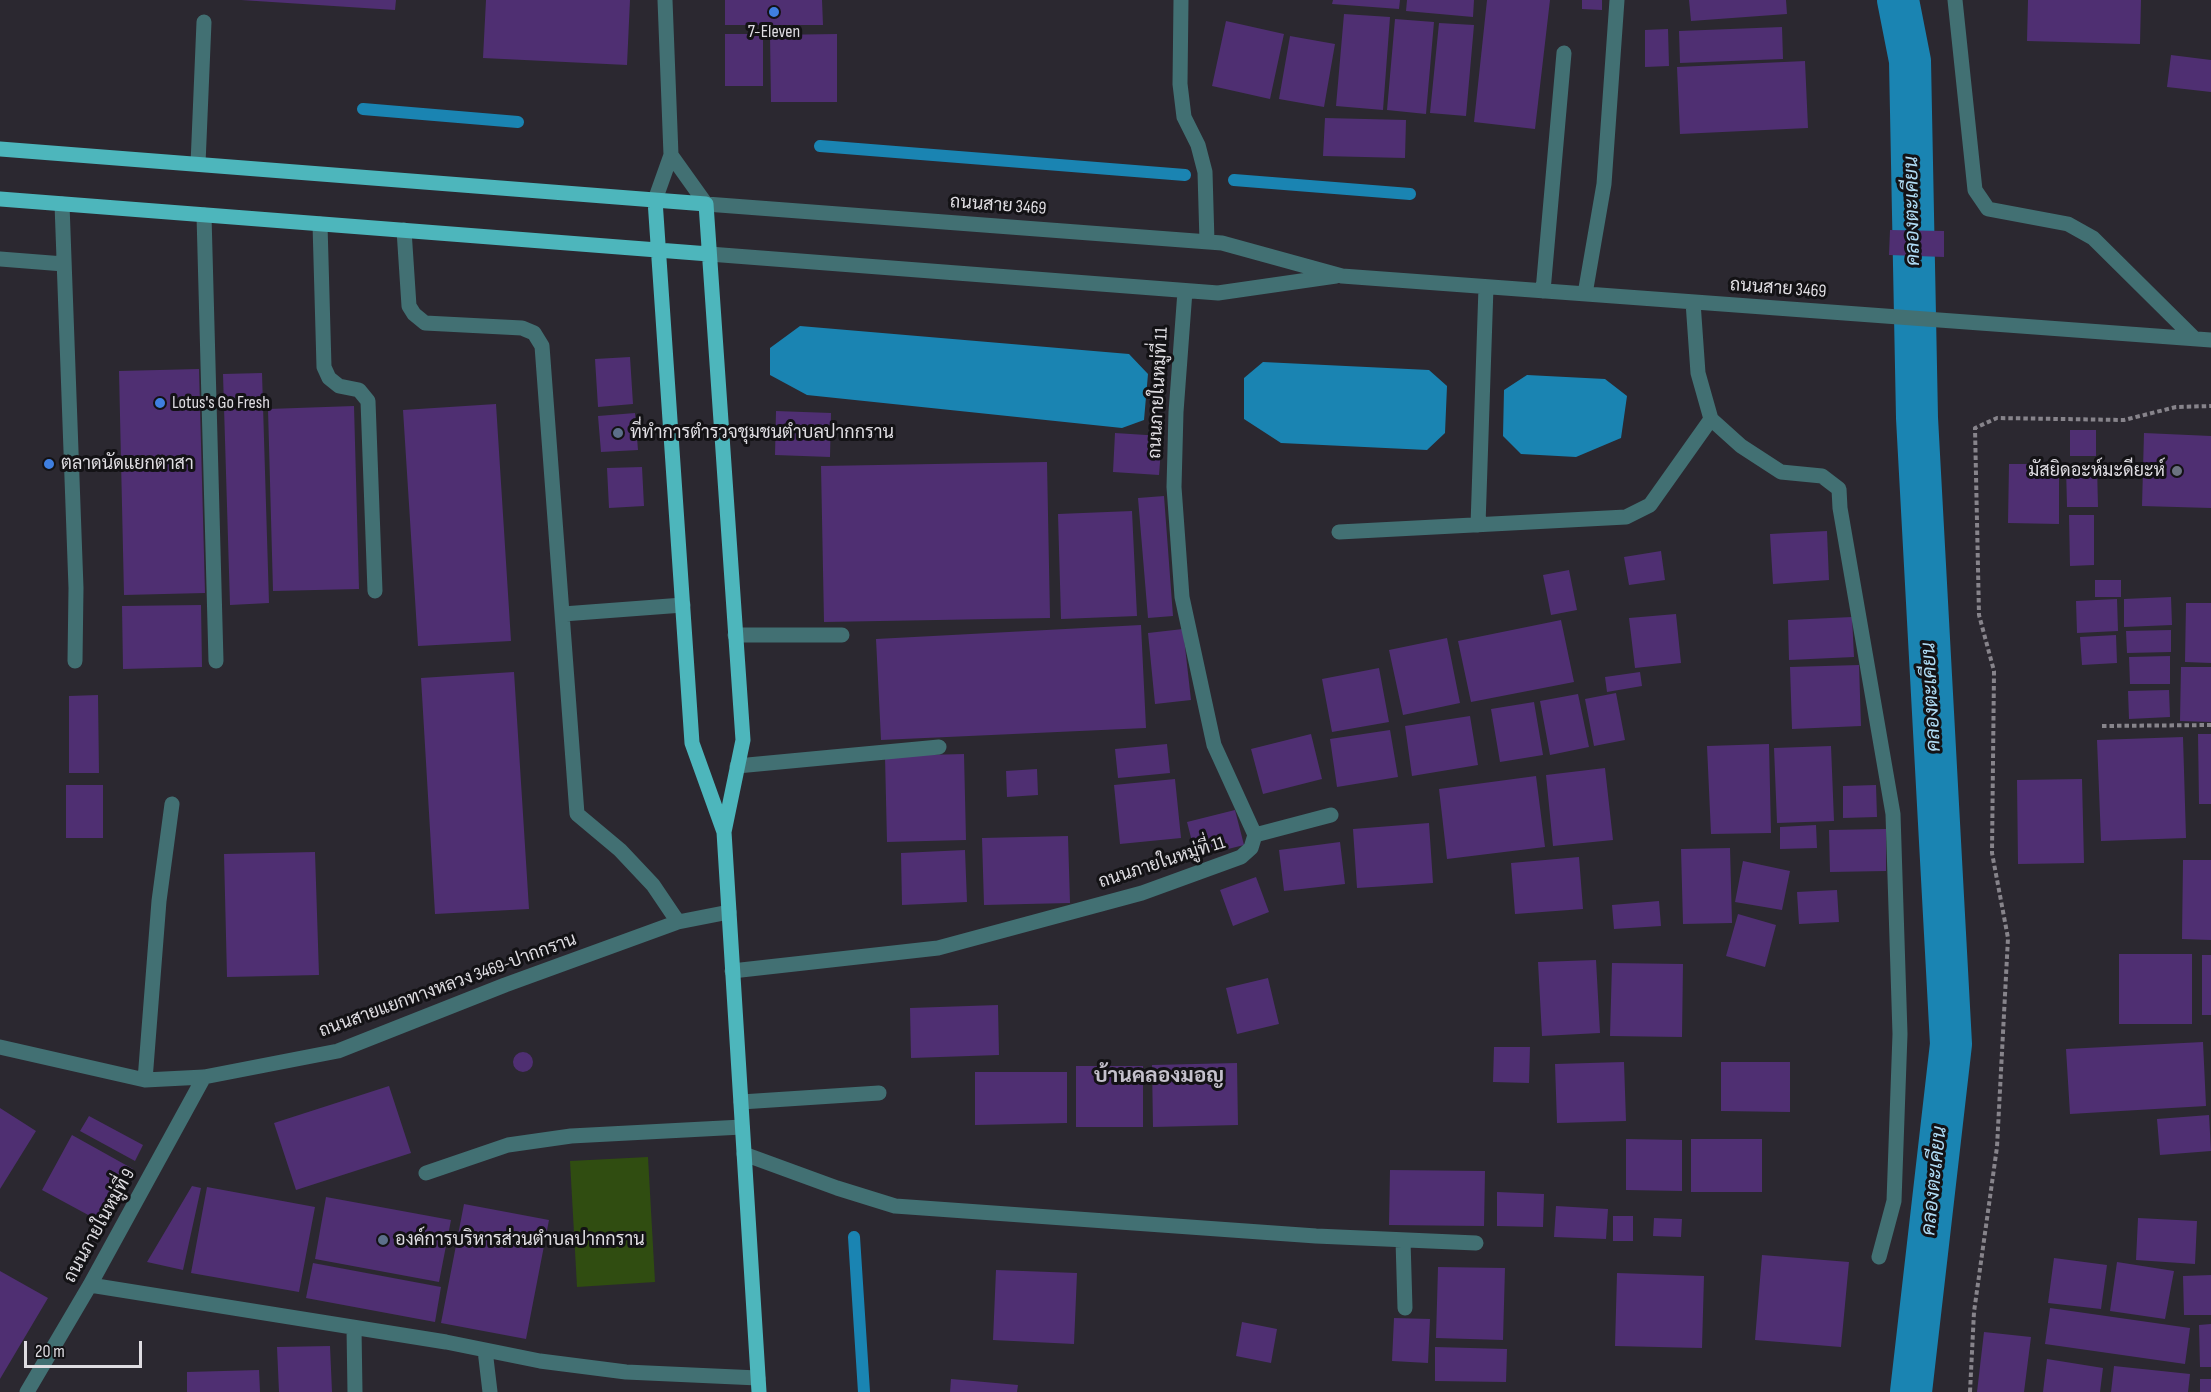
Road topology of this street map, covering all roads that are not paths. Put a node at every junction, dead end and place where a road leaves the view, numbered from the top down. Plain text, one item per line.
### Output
1 (665, 0) edge
2 (1181, 0) edge
3 (1617, 0) edge
4 (1956, 0) edge
5 (204, 22) dead end
6 (1564, 54) dead end
7 (0, 149) edge
8 (671, 155) junction
9 (198, 164) junction
10 (0, 199) edge
11 (655, 200) junction
12 (62, 204) junction
13 (706, 204) junction
14 (204, 215) junction
15 (320, 224) junction
16 (404, 230) junction
17 (1207, 242) junction
18 (658, 250) junction
19 (710, 254) junction
20 (0, 259) edge
21 (64, 264) junction
22 (1342, 276) junction
23 (1486, 287) junction
24 (1185, 291) junction
25 (1542, 291) junction
26 (1585, 294) junction
27 (1693, 302) junction
28 (2203, 340) edge
29 (1711, 419) junction
30 (1478, 525) junction
31 (1339, 532) dead end
32 (375, 591) dead end
33 (683, 605) junction
34 (563, 614) junction
35 (735, 635) junction
36 (842, 635) dead end
37 (75, 661) dead end
38 (216, 661) dead end
39 (939, 747) dead end
40 (737, 766) junction
41 (172, 804) dead end
42 (1331, 815) dead end
43 (724, 832) junction
44 (1255, 835) junction
45 (729, 912) junction
46 (678, 922) junction
47 (732, 971) junction
48 (0, 1047) edge
49 (204, 1077) junction
50 (146, 1080) junction
51 (879, 1093) dead end
52 (741, 1102) junction
53 (742, 1127) junction
54 (744, 1154) junction
55 (426, 1173) dead end
56 (1403, 1240) junction
57 (1476, 1243) dead end
58 (1879, 1257) dead end
59 (90, 1285) junction
60 (1405, 1308) dead end
61 (354, 1328) junction
62 (485, 1350) junction
63 (759, 1385) edge
64 (27, 1392) edge
65 (355, 1392) edge
66 (490, 1392) edge

1 - 8 street
2 - 17 street
3 - 26 street
4 - 28 street
5 - 9 street
6 - 25 street
7 - 9 main road
8 - 11 street
8 - 13 street
9 - 11 main road
10 - 12 main road
11 - 13 main road
11 - 18 main road
12 - 14 main road
12 - 21 street
13 - 17 street, ถนนสาย 3469
13 - 19 main road
14 - 15 main road
14 - 38 street
15 - 16 main road
15 - 32 street
16 - 18 main road
16 - 34 street
17 - 22 street, ถนนสาย 3469
18 - 19 main road
18 - 33 main road
19 - 24 street, ถนนสาย 3469
19 - 35 main road
20 - 21 street
21 - 37 street
22 - 23 street, ถนนสาย 3469
22 - 24 street, ถนนสาย 3469
23 - 25 street, ถนนสาย 3469
23 - 30 street
24 - 44 street, ถนนภายในหมู่ที่ 11
25 - 26 street, ถนนสาย 3469
26 - 27 street, ถนนสาย 3469
27 - 28 street, ถนนสาย 3469
27 - 29 street
29 - 30 street
29 - 58 street
30 - 31 street
33 - 34 street
33 - 43 main road
34 - 46 street
35 - 36 street
35 - 40 main road
39 - 40 street
40 - 43 main road
41 - 50 street
42 - 44 street
43 - 45 main road
44 - 47 street, ถนนภายในหมู่ที่ 11
45 - 46 street, ถนนสายแยกทางหลวง 3469-ปากกราน
45 - 47 main road
46 - 49 street, ถนนสายแยกทางหลวง 3469-ปากกราน
47 - 52 main road
48 - 50 street, ถนนสายแยกทางหลวง 3469-ปากกราน
49 - 50 street, ถนนสายแยกทางหลวง 3469-ปากกราน
49 - 59 street, ถนนภายในหมู่ที่ 9
51 - 52 street
52 - 53 main road
53 - 54 main road
53 - 55 street
54 - 56 street
54 - 63 main road
56 - 57 street
56 - 60 street
59 - 61 street
59 - 64 street, ถนนภายในหมู่ที่ 9
61 - 62 street
61 - 65 street
62 - 63 street
62 - 66 street

